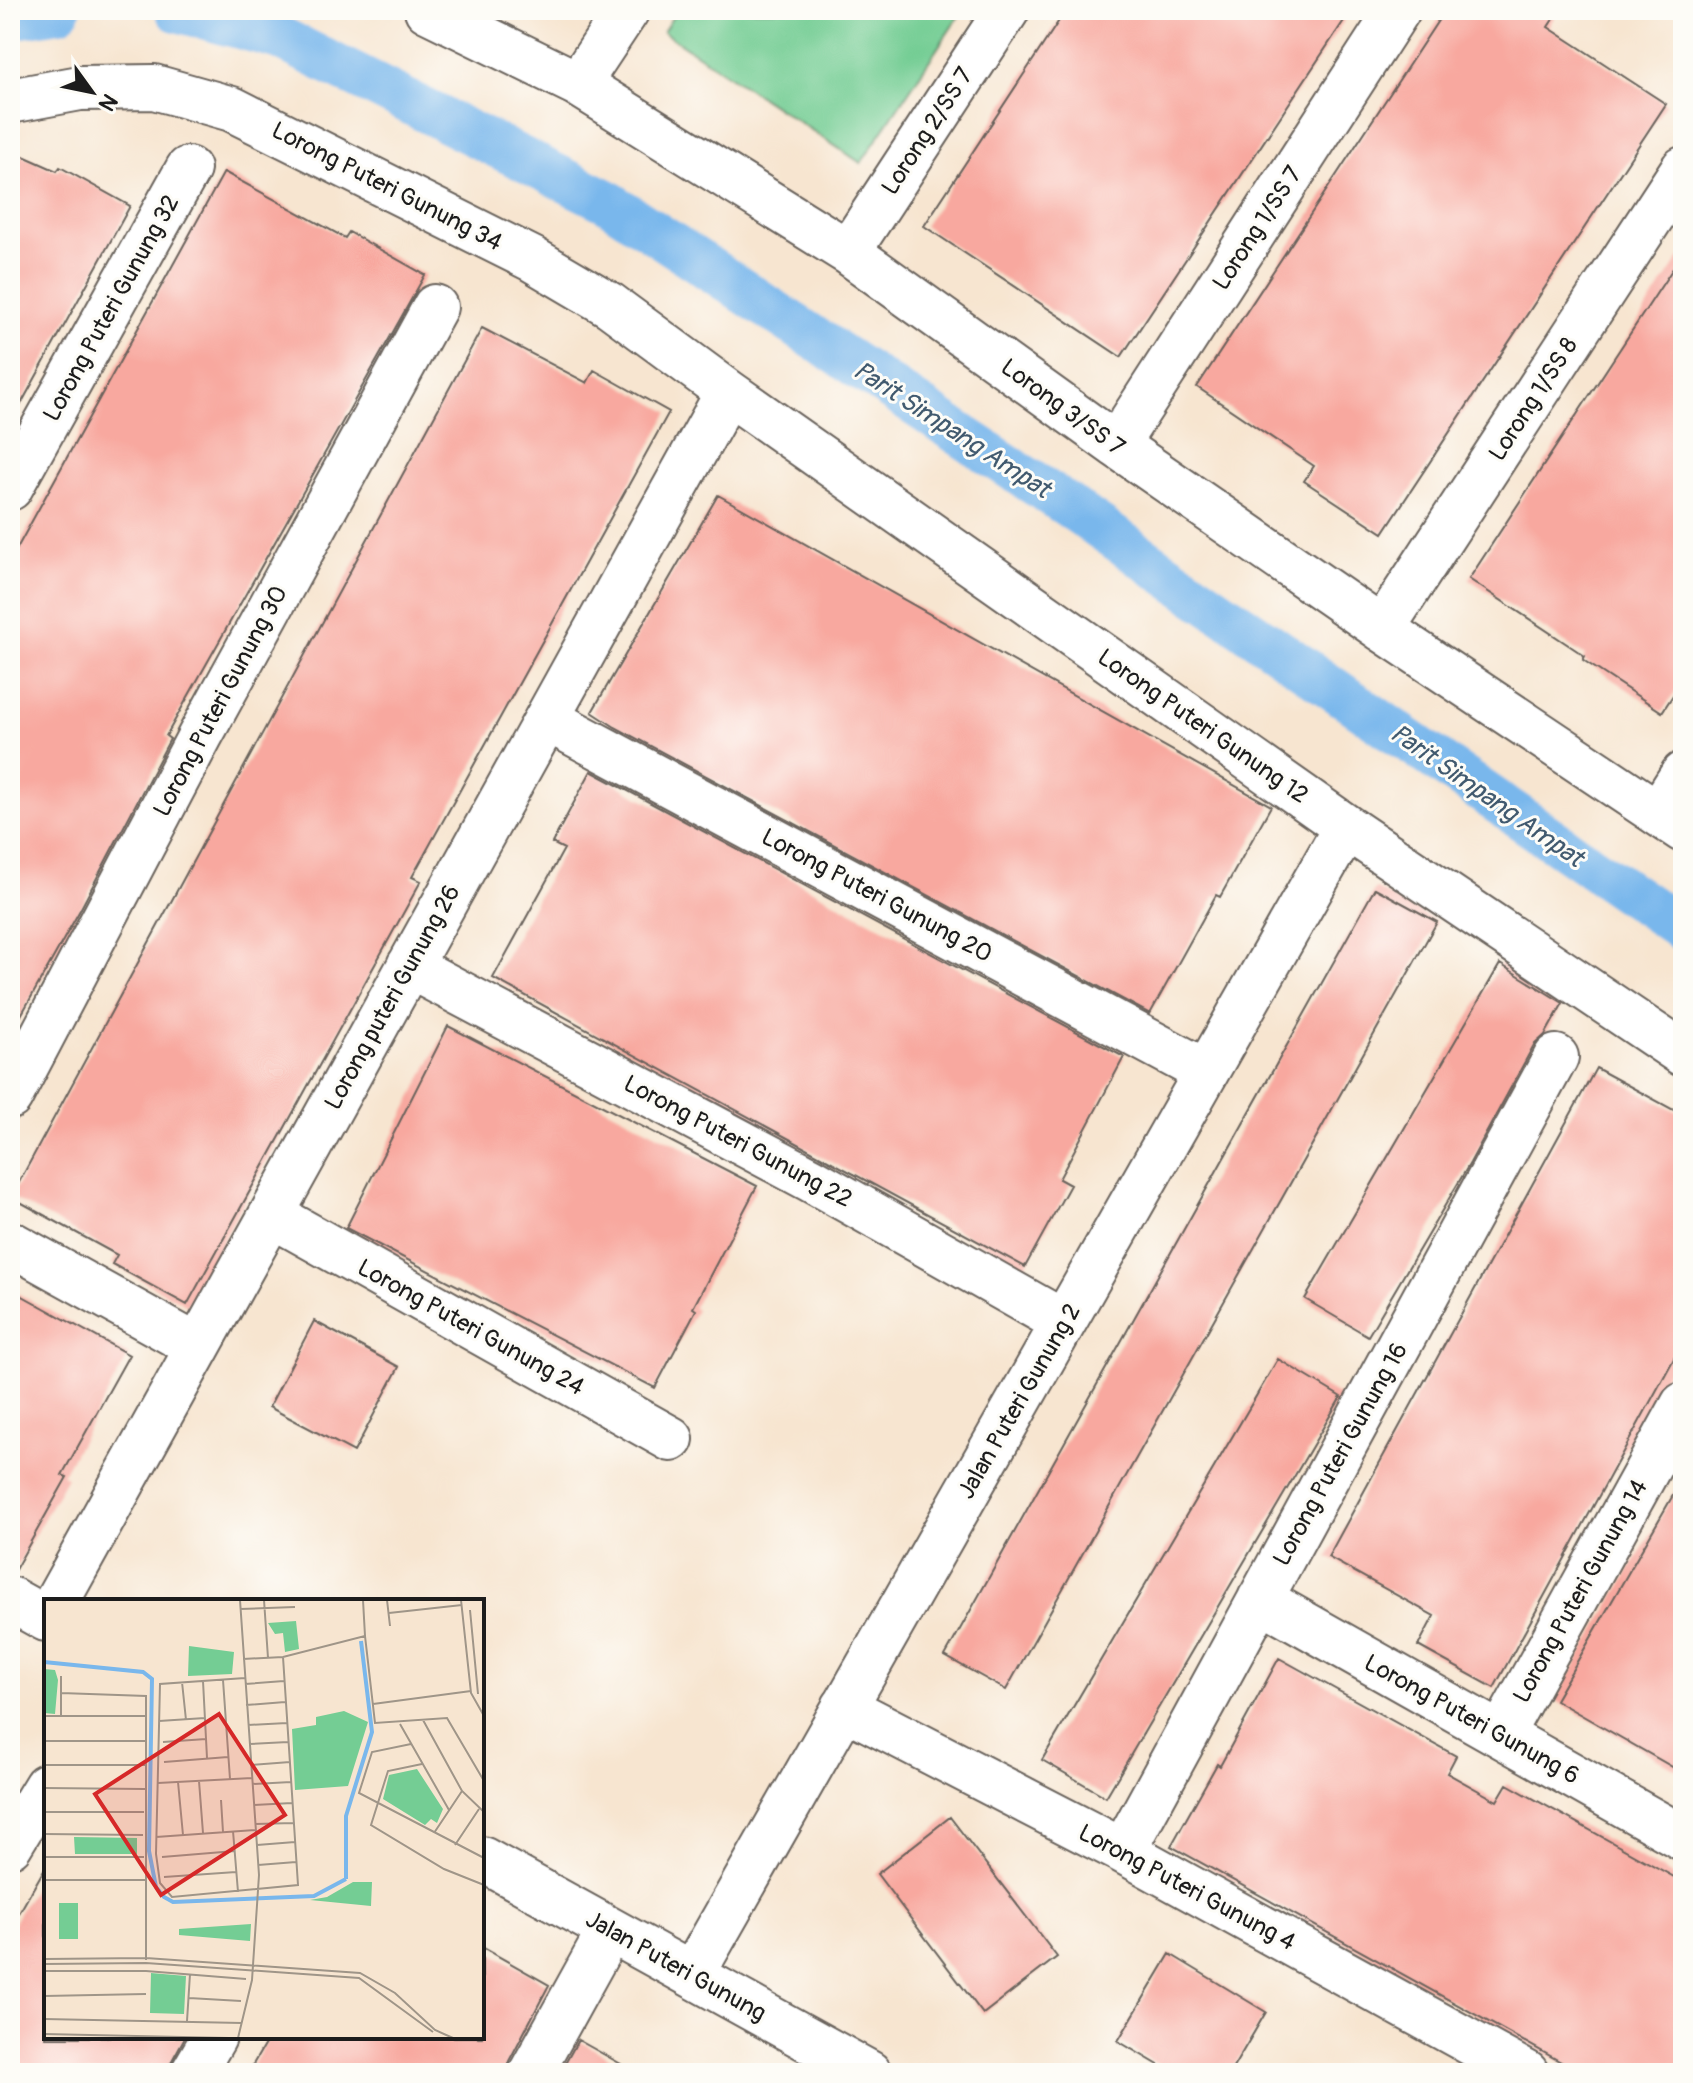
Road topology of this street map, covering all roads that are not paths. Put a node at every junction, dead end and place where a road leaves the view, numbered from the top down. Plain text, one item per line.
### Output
1 (427, 10) edge
2 (627, 10) edge
3 (1007, 10) edge
4 (1398, 10) edge
5 (578, 84) junction
6 (10, 101) edge
7 (188, 169) dead end
8 (1683, 169) edge
9 (848, 252) junction
10 (435, 307) dead end
11 (728, 392) junction
12 (1116, 445) junction
13 (10, 488) edge
14 (1382, 629) junction
15 (547, 719) junction
16 (1683, 774) edge
17 (1670, 821) edge
18 (1346, 827) junction
19 (409, 966) junction
20 (1683, 1054) edge
21 (1556, 1057) dead end
22 (1206, 1072) junction
23 (10, 1097) edge
24 (272, 1215) junction
25 (10, 1243) edge
26 (1063, 1322) junction
27 (198, 1347) junction
28 (1683, 1405) edge
29 (671, 1439) dead end
30 (10, 1599) edge
31 (58, 1599) edge
32 (1260, 1599) junction
33 (44, 1618) edge
34 (844, 1707) junction
35 (1501, 1735) junction
36 (44, 1789) edge
37 (1683, 1838) edge
38 (10, 1845) edge
39 (1123, 1851) junction
40 (484, 1860) edge
41 (610, 1930) junction
42 (692, 1975) junction
43 (213, 2039) edge
44 (855, 2069) edge
45 (193, 2073) edge
46 (531, 2073) edge
47 (1526, 2073) edge

1 - 5 street, Lorong 3/SS 7
2 - 5 street
3 - 9 street, Lorong 2/SS 7
4 - 12 street, Lorong 1/SS 7
5 - 9 street, Lorong 3/SS 7
6 - 11 street, Lorong Puteri Gunung 34
7 - 13 street, Lorong Puteri Gunung 32
8 - 14 street, Lorong 1/SS 8
9 - 12 street, Lorong 3/SS 7
10 - 23 street, Lorong Puteri Gunung 30
11 - 15 street, Lorong puteri Gunung 26
11 - 18 street, Lorong Puteri Gunung 12
12 - 14 street, Lorong 3/SS 7
14 - 17 street, Lorong 3/SS 7
15 - 19 street, Lorong puteri Gunung 26
15 - 22 street, Lorong Puteri Gunung 20
16 - 17 street
18 - 20 street, Lorong Puteri Gunung 12
18 - 22 street, Jalan Puteri Gunung 2
19 - 24 street, Lorong puteri Gunung 26
19 - 26 street, Lorong Puteri Gunung 22
21 - 32 street, Lorong Puteri Gunung 16
22 - 26 street, Jalan Puteri Gunung 2
24 - 27 street, Lorong puteri Gunung 26
24 - 29 street, Lorong Puteri Gunung 24
25 - 27 street
26 - 34 street, Jalan Puteri Gunung 2
27 - 31 street, Lorong puteri Gunung 26
28 - 35 street, Lorong Puteri Gunung 14
30 - 33 street
32 - 35 street, Lorong Puteri Gunung 6
32 - 39 street, Lorong Puteri Gunung 16
34 - 39 street, Lorong Puteri Gunung 4
34 - 42 street, Jalan Puteri Gunung 2
35 - 37 street, Lorong Puteri Gunung 6
36 - 38 street
39 - 47 street, Lorong Puteri Gunung 4
40 - 41 street, Jalan Puteri Gunung
41 - 42 street, Jalan Puteri Gunung
41 - 46 street
42 - 44 street, Jalan Puteri Gunung
43 - 45 street

